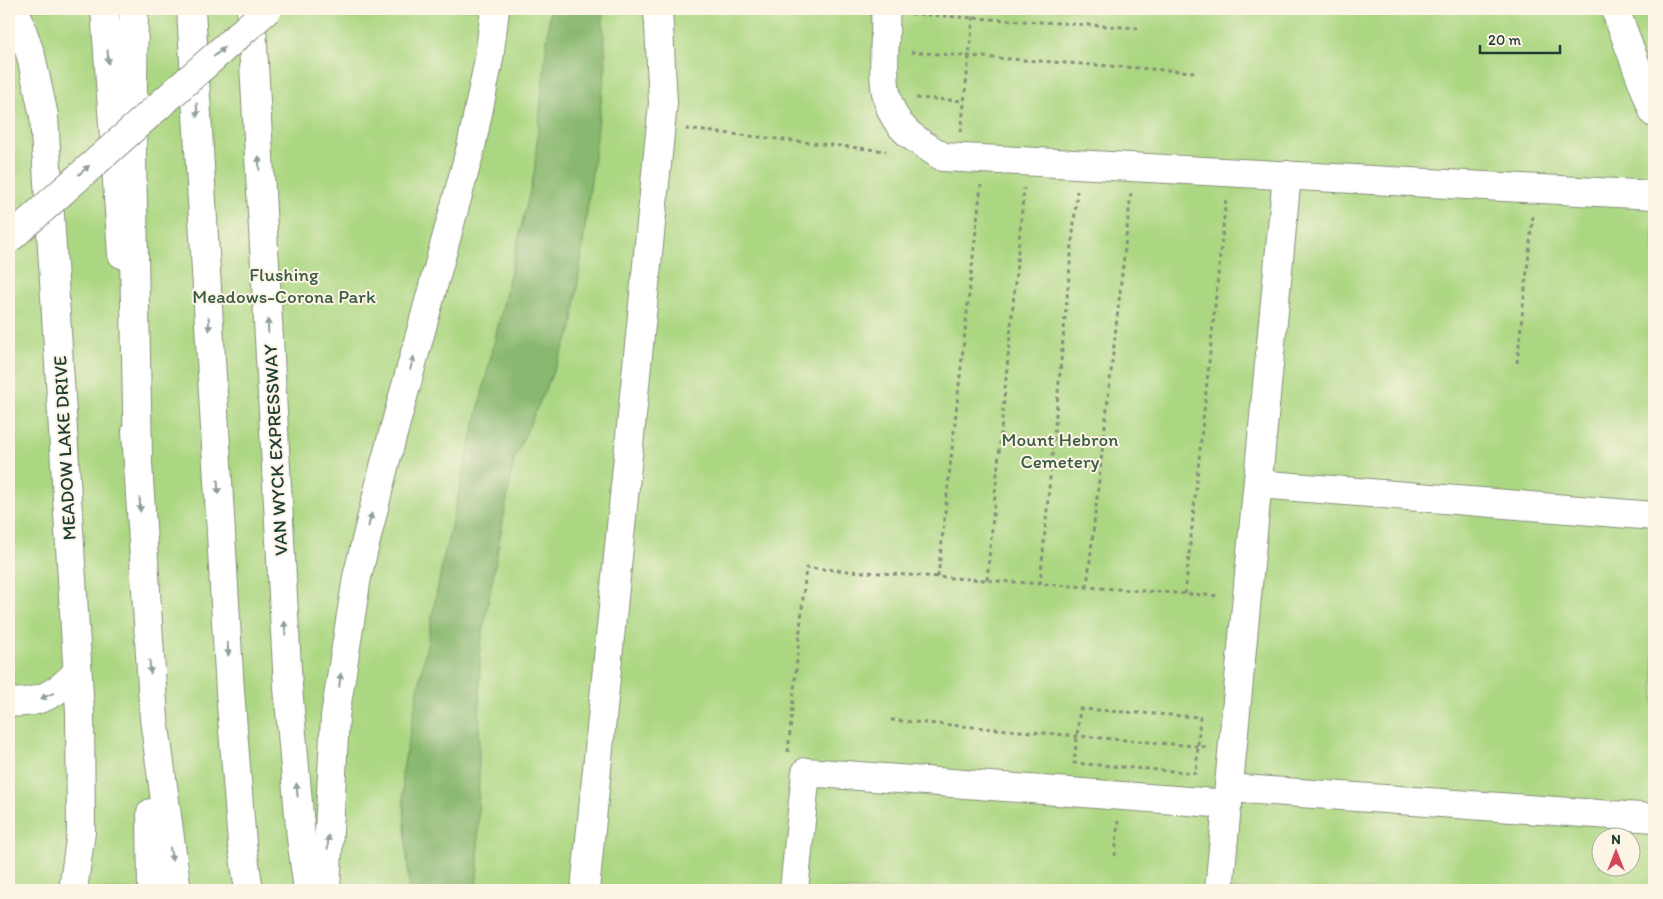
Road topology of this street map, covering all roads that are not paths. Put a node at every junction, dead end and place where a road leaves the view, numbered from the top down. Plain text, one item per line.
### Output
1 (15, 9) edge
2 (106, 9) edge
3 (134, 9) edge
4 (191, 9) edge
5 (250, 9) edge
6 (268, 9) edge
7 (495, 9) edge
8 (658, 9) edge
9 (1614, 9) edge
10 (885, 10) edge
11 (1654, 113) edge
12 (1287, 175) junction
13 (1654, 195) edge
14 (9, 239) edge
15 (138, 456) junction
16 (1258, 484) junction
17 (1654, 516) edge
18 (77, 672) junction
19 (9, 702) edge
20 (154, 719) junction
21 (1228, 796) junction
22 (1654, 818) edge
23 (74, 890) edge
24 (152, 890) edge
25 (177, 890) edge
26 (248, 890) edge
27 (308, 890) edge
28 (326, 890) edge
29 (585, 890) edge
30 (794, 890) edge
31 (1219, 890) edge

1 - 18 main road, MEADOW LAKE DRIVE
2 -> 15 main road
3 - 15 main road
4 -> 26 main road
27 -> 5 main road, VAN WYCK EXPRESSWAY
14 -> 6 main road, bridge
28 -> 7 main road
8 - 29 main road
9 - 11 main road
10 - 12 main road
12 - 13 main road
12 - 16 main road
15 -> 20 main road
16 - 17 main road
16 - 21 main road
18 -> 19 main road
18 - 23 main road, MEADOW LAKE DRIVE
20 - 24 main road
20 -> 25 main road
21 - 22 main road
21 - 30 main road
21 - 31 main road

